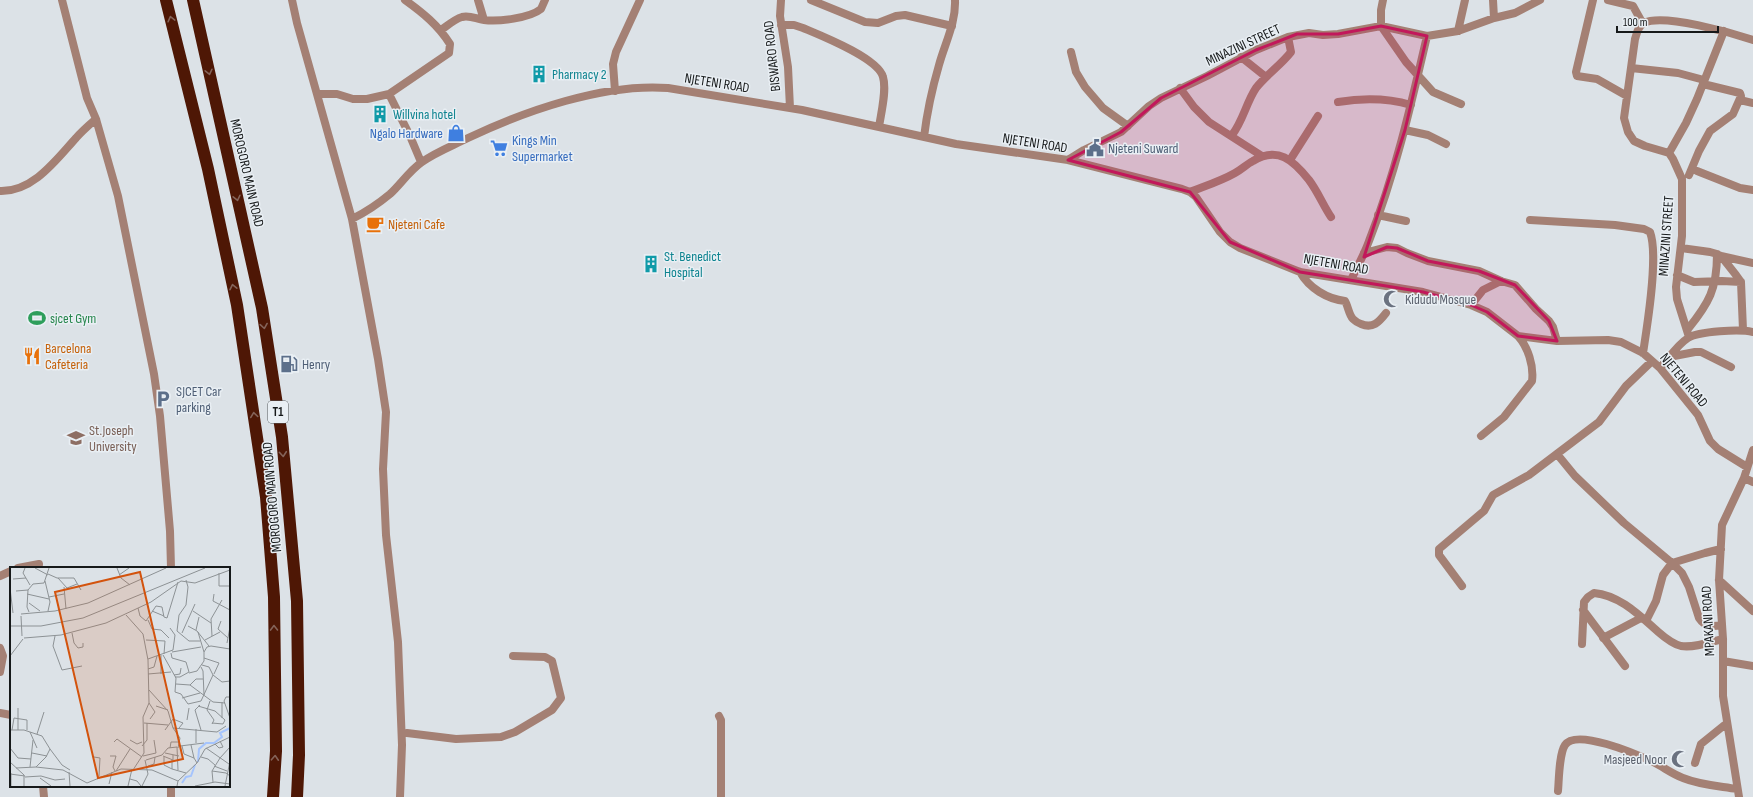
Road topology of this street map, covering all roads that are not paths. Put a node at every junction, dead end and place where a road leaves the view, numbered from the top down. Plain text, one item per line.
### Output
1 (62, 0) edge
2 (166, 0) edge
3 (193, 0) edge
4 (292, 0) edge
5 (405, 0) edge
6 (478, 0) edge
7 (545, 0) edge
8 (640, 0) edge
9 (781, 0) edge
10 (810, 0) edge
11 (955, 0) edge
12 (1383, 0) edge
13 (1465, 0) edge
14 (1494, 0) edge
15 (1540, 0) edge
16 (1593, 0) edge
17 (1608, 0) edge
18 (1634, 3) edge
19 (1494, 18) junction
20 (484, 20) junction
21 (1643, 24) junction
22 (781, 25) junction
23 (952, 26) junction
24 (1381, 26) junction
25 (441, 30) junction
26 (1458, 31) junction
27 (1724, 31) junction
28 (1427, 36) junction
29 (1288, 37) junction
30 (1753, 40) edge
31 (1070, 52) dead end
32 (1241, 57) junction
33 (1631, 68) junction
34 (1418, 76) junction
35 (1266, 77) junction
36 (1703, 82) junction
37 (1180, 88) junction
38 (615, 91) junction
39 (317, 94) junction
40 (389, 94) junction
41 (1627, 96) junction
42 (1740, 100) junction
43 (1338, 102) dead end
44 (1753, 103) edge
45 (1461, 104) dead end
46 (1411, 106) junction
47 (790, 108) junction
48 (1318, 116) dead end
49 (96, 119) junction
50 (1128, 126) junction
51 (879, 127) junction
52 (1405, 130) junction
53 (1232, 135) junction
54 (924, 137) junction
55 (1446, 144) dead end
56 (1669, 153) junction
57 (1262, 156) junction
58 (1068, 160) junction
59 (1290, 160) junction
60 (421, 162) junction
61 (1697, 170) dead end
62 (1689, 175) dead end
63 (1753, 190) edge
64 (0, 191) edge
65 (1190, 192) junction
66 (1378, 215) junction
67 (1331, 217) dead end
68 (352, 218) junction
69 (1530, 220) dead end
70 (1406, 221) dead end
71 (1681, 248) junction
72 (1364, 254) junction
73 (1719, 255) junction
74 (1753, 263) edge
75 (1300, 272) junction
76 (1677, 275) junction
77 (1351, 280) junction
78 (1501, 281) junction
79 (1715, 281) junction
80 (1741, 282) junction
81 (1471, 305) junction
82 (1386, 313) dead end
83 (1743, 330) junction
84 (1753, 332) edge
85 (1689, 333) junction
86 (1518, 336) junction
87 (1557, 341) junction
88 (1643, 353) junction
89 (1669, 357) junction
90 (1652, 361) junction
91 (1731, 367) dead end
92 (1660, 368) junction
93 (1481, 436) dead end
94 (1753, 450) edge
95 (1556, 454) junction
96 (1747, 467) junction
97 (1744, 478) junction
98 (1753, 482) edge
99 (1721, 549) junction
100 (1672, 563) junction
101 (39, 564) dead end
102 (23, 567) edge
103 (171, 567) edge
104 (10, 571) edge
105 (0, 576) edge
106 (1720, 580) junction
107 (1462, 586) dead end
108 (1583, 610) junction
109 (1753, 611) edge
110 (1644, 620) junction
111 (1722, 625) junction
112 (1603, 638) junction
113 (1724, 639) junction
114 (1582, 644) dead end
115 (0, 648) edge
116 (513, 656) dead end
117 (1723, 661) junction
118 (1625, 666) dead end
119 (1753, 666) edge
120 (0, 672) edge
121 (0, 713) edge
122 (10, 715) edge
123 (719, 716) dead end
124 (1727, 722) junction
125 (407, 733) dead end
126 (1695, 763) dead end
127 (43, 787) edge
128 (1737, 788) junction
129 (1558, 791) dead end
130 (44, 797) edge
131 (273, 797) edge
132 (297, 797) edge
133 (400, 797) edge
134 (722, 797) edge
135 (1739, 797) edge

1 - 49 street
131 -> 2 highway, MOROGORO MAIN ROAD / T1
3 -> 132 highway, MOROGORO MAIN ROAD / T1
4 - 39 street
5 - 25 street
6 - 20 street
7 - 20 street
8 - 38 street
9 - 22 street, BISWARO ROAD
10 - 23 street
11 - 23 street
12 - 24 street
13 - 26 street
14 - 19 street
15 - 19 street, MINAZINI STREET
16 - 41 street
17 - 18 street
18 - 21 street
19 - 26 street, MINAZINI STREET
20 - 25 street
21 - 27 street
21 - 33 street
22 - 47 street, BISWARO ROAD
22 - 51 street
23 - 54 street
24 - 28 street, MINAZINI STREET
24 - 29 street, MINAZINI STREET
24 - 34 street
25 - 40 street
26 - 28 street, MINAZINI STREET
27 - 30 street
27 - 36 street
28 - 34 street
29 - 32 street, MINAZINI STREET
29 - 35 street
31 - 50 street
32 - 35 street
32 - 37 street, MINAZINI STREET
33 - 36 street
33 - 41 street
34 - 45 street
34 - 46 street
35 - 53 street
36 - 42 street
36 - 56 street
37 - 50 street, MINAZINI STREET
37 - 53 street
38 - 47 street, NJETENI ROAD
38 - 60 street, NJETENI ROAD
39 - 40 street
39 - 68 street
40 - 60 street
41 - 56 street
42 - 44 street
42 - 62 street
43 - 46 street
46 - 52 street
47 - 51 street, NJETENI ROAD
48 - 59 street
49 - 64 street
49 - 103 street
50 - 58 street, MINAZINI STREET
51 - 54 street, NJETENI ROAD
52 - 55 street
52 - 66 street
53 - 57 street
54 - 58 street, NJETENI ROAD
56 - 71 street, MINAZINI STREET
57 - 59 street
57 - 65 street
58 - 65 street, NJETENI ROAD
59 - 67 street
60 - 68 street, NJETENI ROAD
61 - 63 street
65 - 75 street, NJETENI ROAD
66 - 70 street
66 - 72 street
68 - 133 street
69 - 88 street
71 - 73 street
71 - 76 street, MINAZINI STREET
72 - 77 street
72 - 78 street
73 - 74 street
73 - 79 street
73 - 80 street
75 - 77 street, NJETENI ROAD
75 - 82 street
76 - 79 street
76 - 85 street, MINAZINI STREET
77 - 81 street, NJETENI ROAD
78 - 81 street
78 - 87 street
79 - 80 street
79 - 85 street
80 - 83 street
81 - 86 street, NJETENI ROAD
83 - 84 street
83 - 85 street
85 - 89 street
86 - 87 street, NJETENI ROAD
86 - 93 street
87 - 88 street, NJETENI ROAD
88 - 90 street, NJETENI ROAD
89 - 91 street
89 - 92 street
90 - 92 street, NJETENI ROAD
90 - 95 street
92 - 96 street, NJETENI ROAD
94 - 96 street, MPAKANI ROAD
95 - 100 street
95 - 107 street
96 - 97 street, MPAKANI ROAD
97 - 98 street
97 - 99 street, MPAKANI ROAD
99 - 100 street
99 - 106 street, MPAKANI ROAD
100 - 110 street
100 - 111 street
101 - 102 street
104 - 105 street
106 - 109 street
106 - 111 street, MPAKANI ROAD
108 - 110 street
108 - 112 street
108 - 114 street
110 - 112 street
110 - 113 street
111 - 113 street, MPAKANI ROAD
112 - 118 street
113 - 117 street, MPAKANI ROAD
115 - 120 street
116 - 125 street
117 - 119 street
117 - 124 street, MPAKANI ROAD
121 - 122 street
123 - 134 street
124 - 126 street
124 - 128 street, MPAKANI ROAD
127 - 130 street
128 - 129 street
128 - 135 street, MPAKANI ROAD

